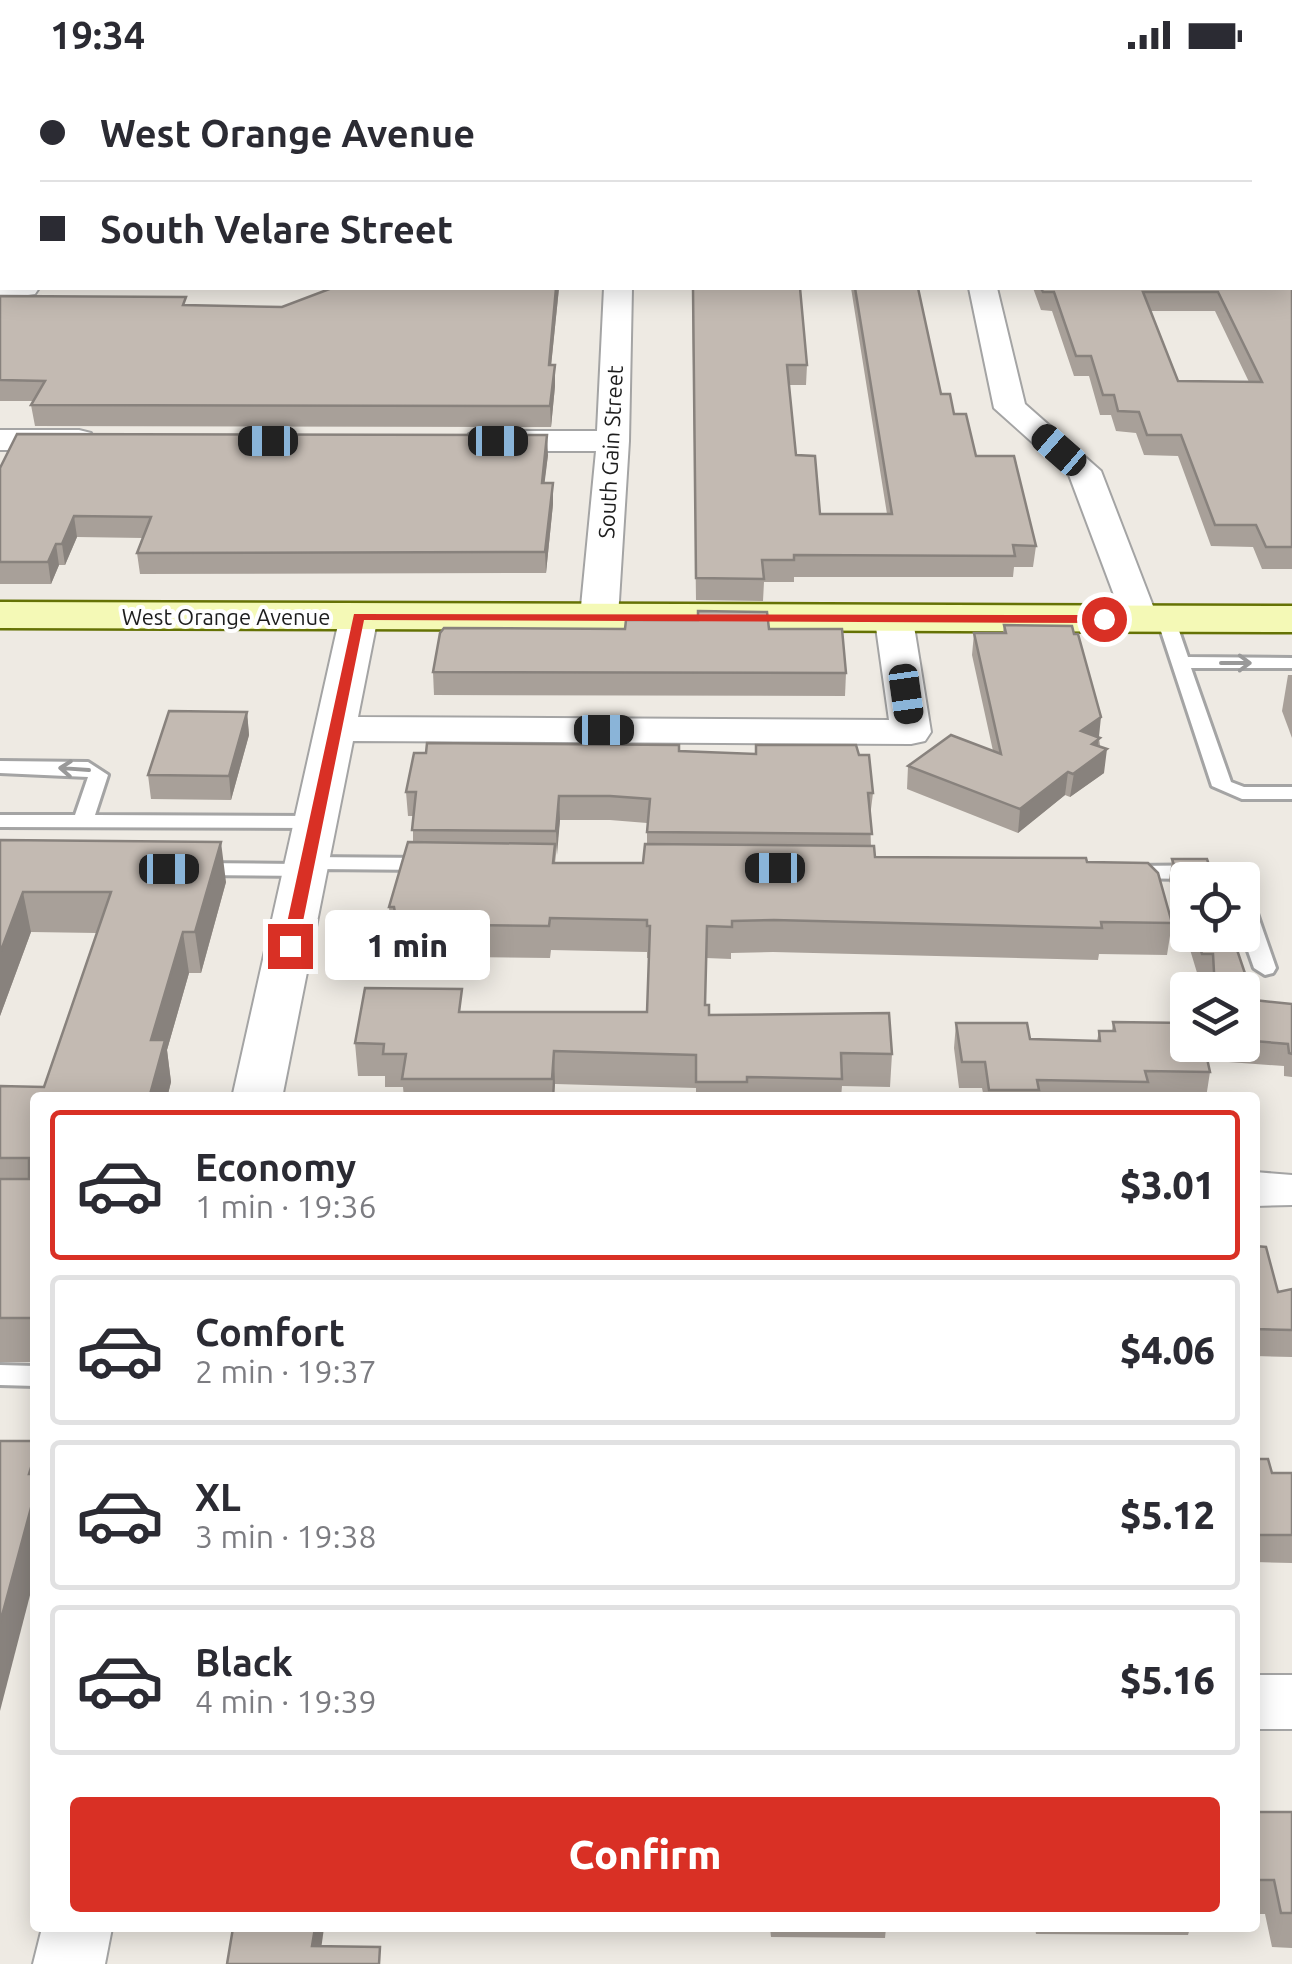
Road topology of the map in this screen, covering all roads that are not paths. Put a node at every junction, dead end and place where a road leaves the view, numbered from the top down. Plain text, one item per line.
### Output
1 (618, 290) edge
2 (983, 290) edge
3 (0, 440) edge
4 (119, 440) edge
5 (455, 441) edge
6 (613, 441) junction
7 (0, 615) edge
8 (358, 616) junction
9 (598, 617) junction
10 (1153, 619) junction
11 (1292, 619) edge
12 (894, 620) junction
13 (1180, 662) junction
14 (1292, 663) edge
15 (336, 728) junction
16 (0, 768) edge
17 (1292, 793) edge
18 (0, 821) edge
19 (84, 821) junction
20 (310, 852) junction
21 (446, 864) edge
22 (166, 869) edge
23 (1170, 871) edge
24 (1106, 872) edge
25 (1259, 952) edge
26 (1265, 968) dead end
27 (257, 1092) edge
28 (0, 1375) edge
29 (30, 1376) edge
30 (1260, 1702) edge
31 (1292, 1702) edge
32 (76, 1932) edge
33 (69, 1964) edge

1 - 6 street, South Gain Street
2 - 10 street
3 - 4 street
5 - 6 street
6 - 9 street, South Gain Street
7 - 8 street, West Orange Avenue
8 - 9 street, West Orange Avenue
8 - 15 street
9 - 12 street, West Orange Avenue
10 - 11 street, West Orange Avenue
10 - 12 street, West Orange Avenue
10 - 13 lane
12 - 15 street
13 -> 14 lane
13 - 17 lane
15 - 20 street
19 -> 16 lane
18 - 19 lane
19 - 20 lane
20 - 21 lane
20 - 22 lane
20 - 27 street
23 - 24 lane
25 - 26 lane
28 - 29 lane
30 - 31 street
32 - 33 street

